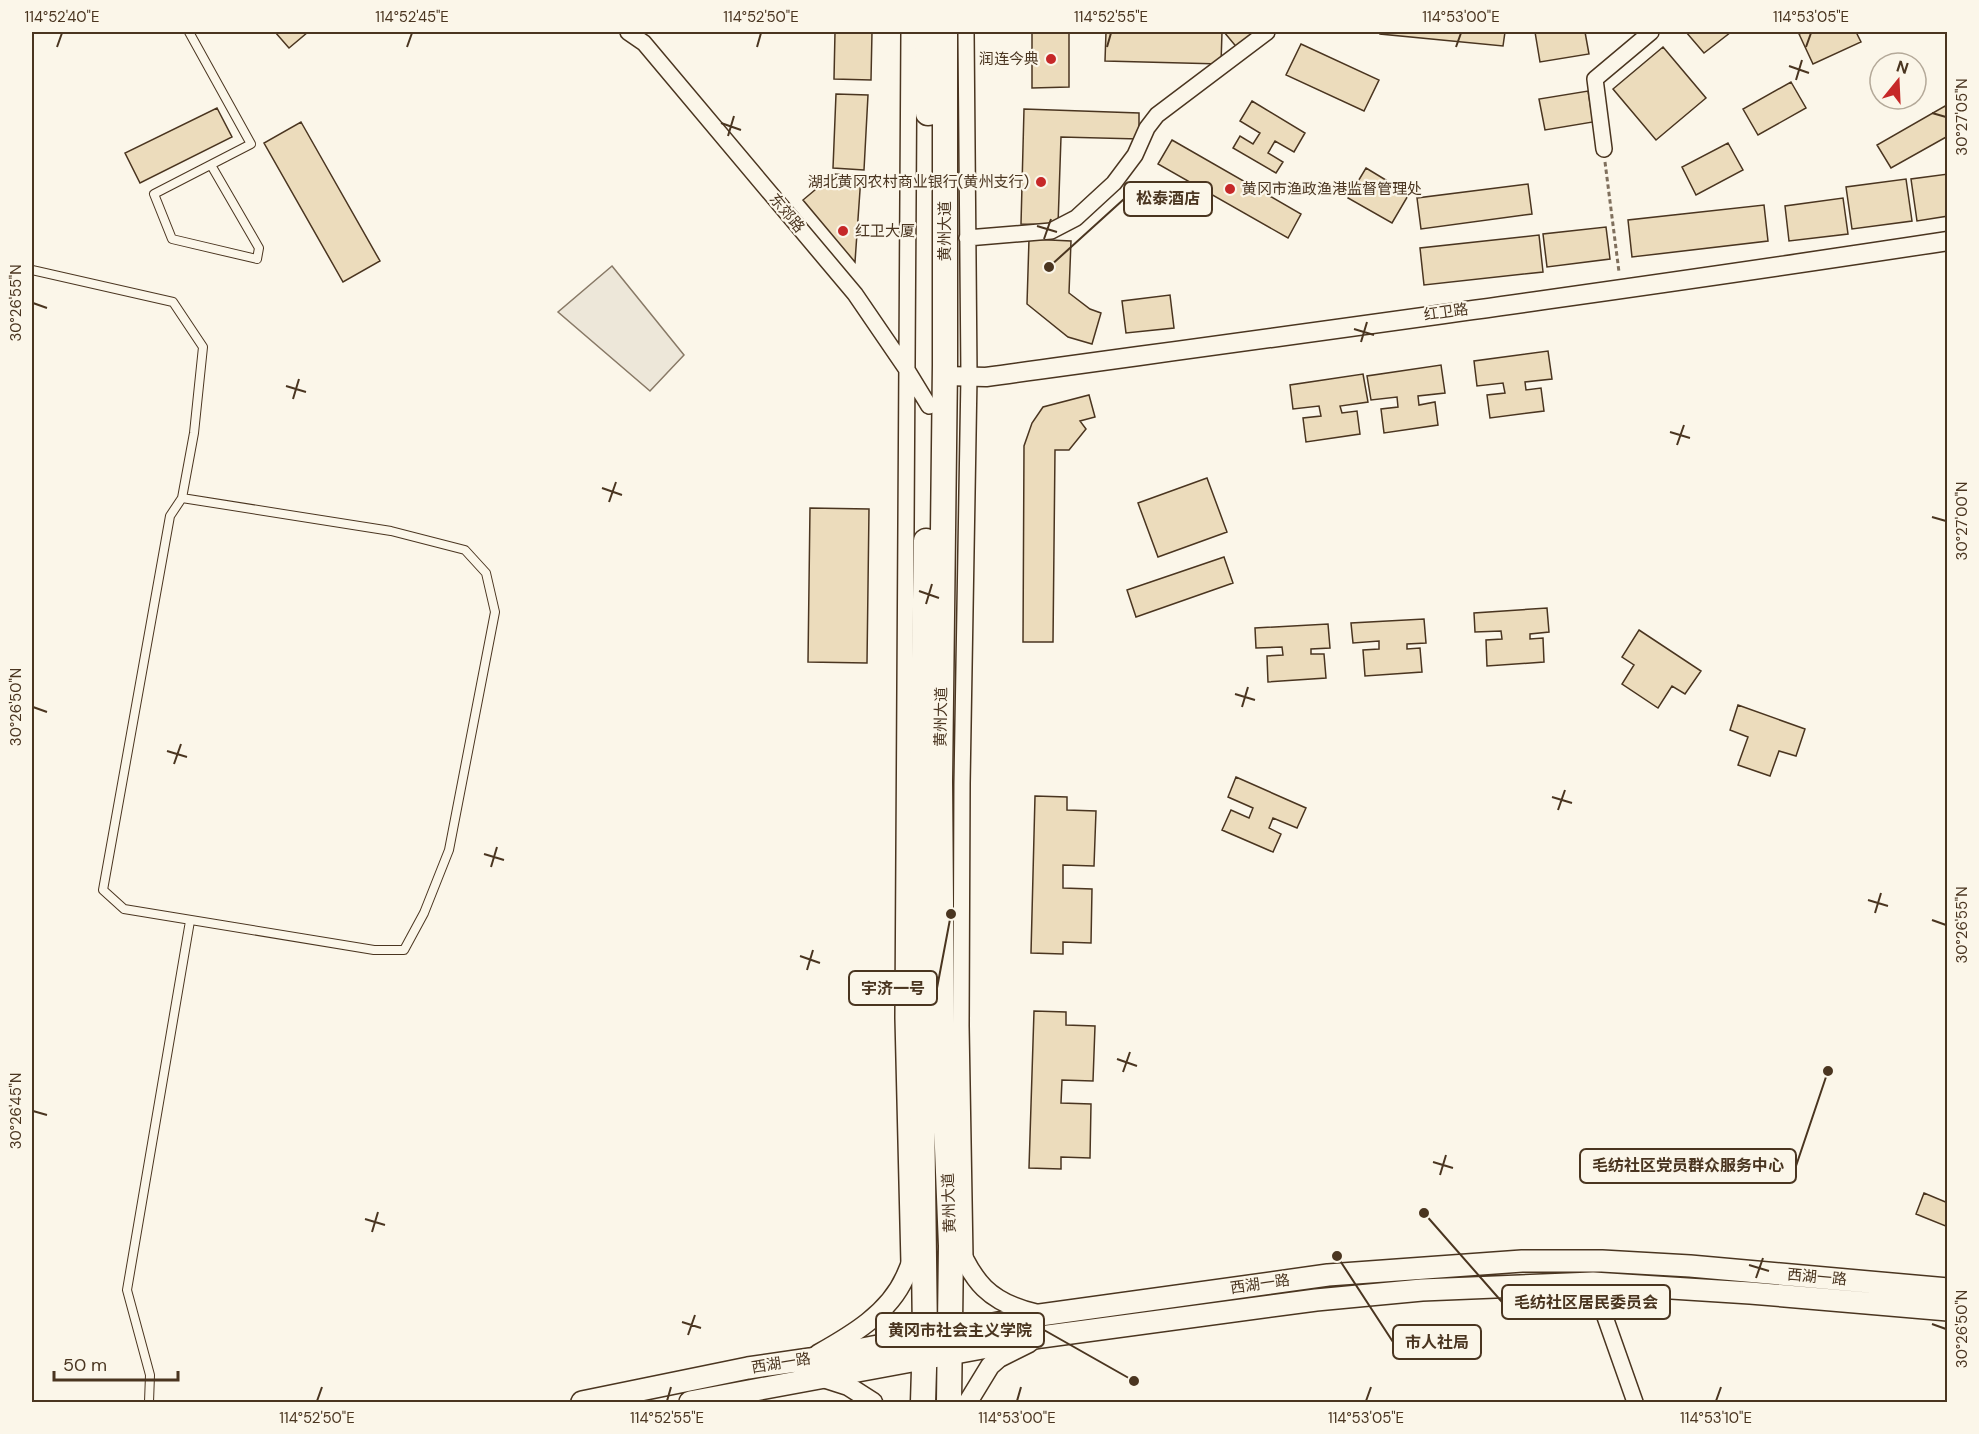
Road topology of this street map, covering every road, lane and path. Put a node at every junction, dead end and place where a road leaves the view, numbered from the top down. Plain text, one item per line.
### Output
1 (189, 32) edge
2 (628, 32) edge
3 (909, 32) edge
4 (927, 32) edge
5 (945, 32) edge
6 (966, 32) edge
7 (1267, 32) edge
8 (1651, 32) edge
9 (1604, 149) joint
10 (211, 165) junction
11 (967, 237) junction
12 (1947, 241) edge
13 (32, 270) edge
14 (1622, 290) junction
15 (907, 370) junction
16 (945, 376) junction
17 (969, 376) junction
18 (929, 406) junction
19 (182, 498) junction
20 (190, 921) junction
21 (950, 1227) junction
22 (923, 1229) junction
23 (965, 1264) junction
24 (909, 1267) junction
25 (1593, 1283) junction
26 (1947, 1289) edge
27 (1947, 1310) edge
28 (1040, 1315) junction
29 (1041, 1337) junction
30 (951, 1343) junction
31 (924, 1348) junction
32 (815, 1368) junction
33 (980, 1380) junction
34 (149, 1402) edge
35 (582, 1402) edge
36 (690, 1402) edge
37 (873, 1402) edge
38 (923, 1402) edge
39 (949, 1402) edge
40 (968, 1402) edge
41 (980, 1402) edge
42 (1635, 1402) edge

1 - 10 lane
2 - 15 street, 东郊路
3 - 15 street
4 - 18 main road, 黄州大道
5 - 16 main road, 黄州大道
6 - 11 street
7 - 11 street
8 - 9 street
9 - 14 path
10 - 10 lane
11 - 17 street
12 - 14 street, 红卫路
13 - 19 lane
14 - 17 street, 红卫路
15 - 18 street, 东郊路
15 - 24 street
16 - 17 street, 红卫路
16 - 21 main road, 黄州大道
17 - 23 street
18 - 22 main road, 黄州大道
19 - 20 lane
19 - 20 lane
20 - 34 lane
21 - 23 street
21 - 30 main road, 黄州大道
22 - 24 street
22 - 31 main road, 黄州大道
23 - 28 street
24 - 32 street
25 - 27 main road, 西湖一路
25 - 29 main road, 西湖一路
25 - 42 street
26 - 28 main road, 西湖一路
28 - 30 main road, 西湖一路
29 - 30 main road, 西湖一路
29 - 33 street
30 - 31 main road, 西湖一路
30 - 39 main road, 黄州大道
31 - 32 main road, 西湖一路
31 - 38 main road, 黄州大道
32 - 35 main road, 西湖一路
32 - 36 main road, 西湖一路
32 - 37 street
33 - 40 street
33 - 41 street

